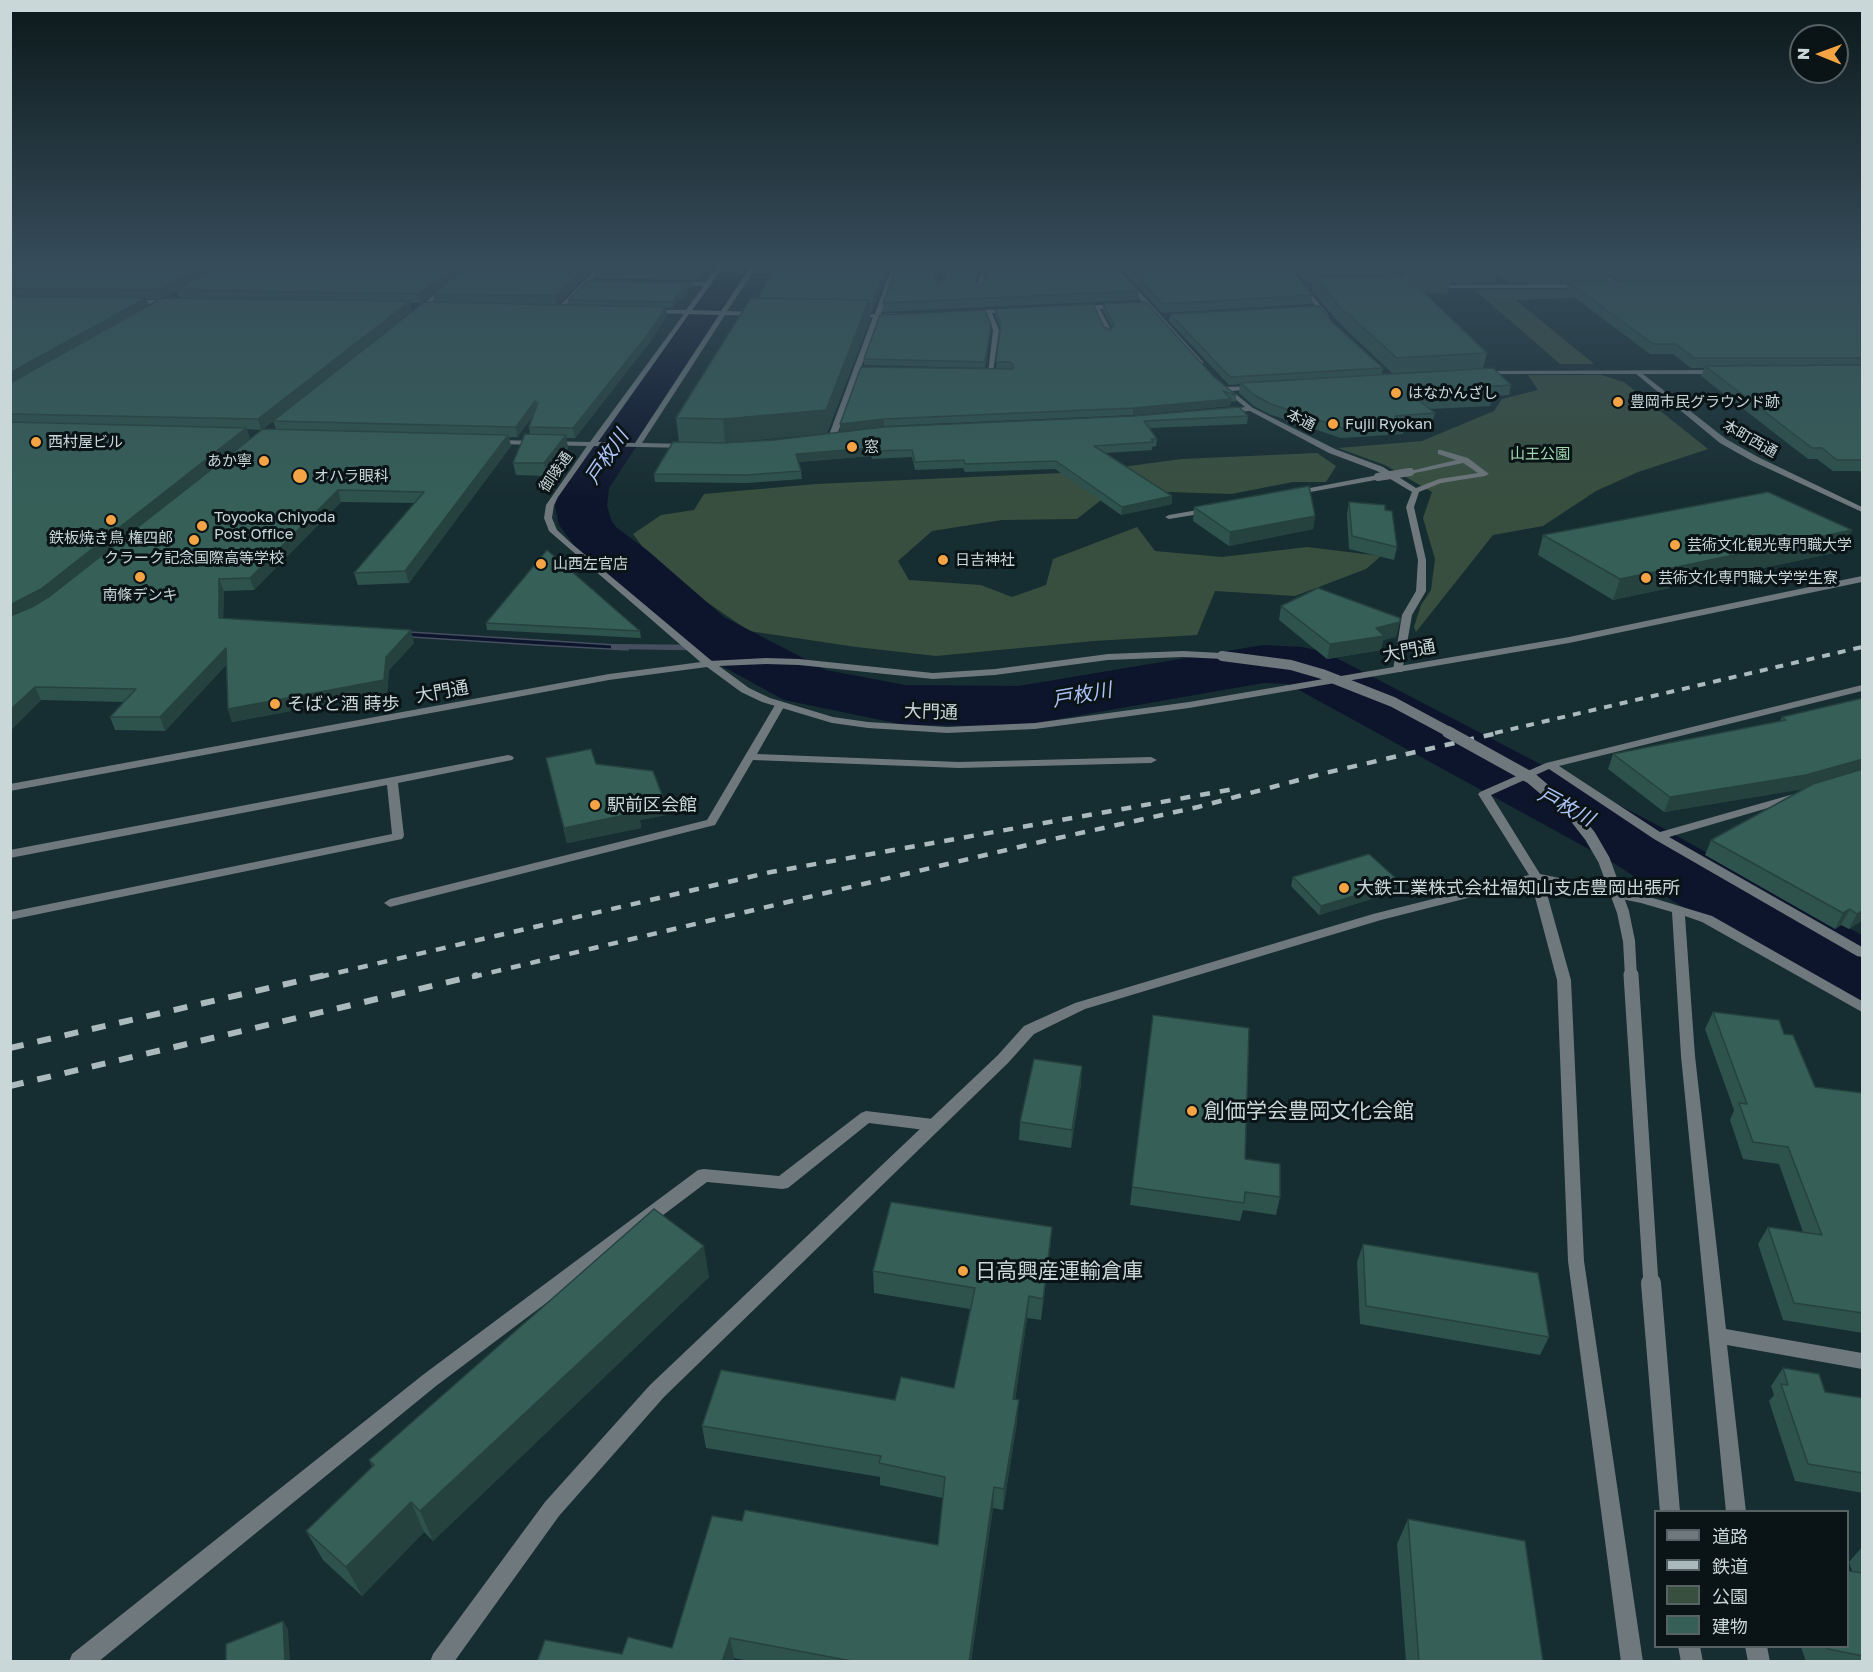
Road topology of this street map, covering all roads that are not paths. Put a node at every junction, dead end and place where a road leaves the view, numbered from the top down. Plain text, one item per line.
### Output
1 (667, 344) edge
2 (700, 344) edge
3 (867, 344) edge
4 (994, 344) edge
5 (1184, 344) edge
6 (858, 369) junction
7 (869, 369) edge
8 (979, 372) edge
9 (990, 372) junction
10 (1637, 372) junction
11 (1720, 372) edge
12 (999, 373) edge
13 (1210, 373) edge
14 (1475, 373) edge
15 (1217, 381) edge
16 (1261, 386) edge
17 (1226, 389) junction
18 (1251, 409) junction
19 (1215, 412) edge
20 (843, 434) edge
21 (833, 435) junction
22 (822, 437) edge
23 (486, 441) edge
24 (596, 444) junction
25 (633, 445) junction
26 (700, 447) edge
27 (1441, 452) dead end
28 (1465, 460) junction
29 (1416, 491) junction
30 (1285, 495) edge
31 (1215, 508) edge
32 (1863, 510) edge
33 (1169, 517) dead end
34 (1863, 579) edge
35 (709, 664) junction
36 (1398, 670) junction
37 (1863, 688) edge
38 (780, 705) junction
39 (752, 757) junction
40 (508, 758) dead end
41 (1151, 760) dead end
42 (1550, 765) junction
43 (392, 780) junction
44 (10, 788) edge
45 (1806, 794) edge
46 (1658, 836) junction
47 (10, 854) edge
48 (1536, 877) junction
49 (390, 903) dead end
50 (1678, 910) junction
51 (10, 916) edge
52 (1863, 953) edge
53 (1863, 1007) edge
54 (933, 1125) junction
55 (1719, 1336) junction
56 (1863, 1361) edge
57 (1670, 1510) edge
58 (1736, 1510) edge
59 (80, 1662) edge
60 (441, 1662) edge
61 (1632, 1662) edge

1 - 24 street, 御陵通
2 - 25 street
3 - 6 street
4 - 9 street
5 - 13 street
6 - 7 street
6 - 21 street
8 - 9 street
9 - 12 street
10 - 11 street
10 - 14 street
10 - 32 street, 本町西通
15 - 17 street, 本通
16 - 17 street
17 - 18 street, 本通
18 - 19 street
18 - 29 street, 本通
20 - 21 street
21 - 22 street
23 - 24 street
24 - 25 street
24 - 35 street, 御陵通
25 - 26 street
27 - 28 street
28 - 29 street
28 - 30 street, bridge
29 - 36 street
31 - 33 street
34 - 36 street, 大門通
35 - 38 street, 大門通
35 - 44 street, 大門通
35 - 57 street, bridge
36 - 38 street, 大門通
37 - 42 street
38 - 39 street
39 - 41 street
39 - 49 street
40 - 43 street
42 - 46 street
42 - 48 street
43 - 47 street
43 - 51 street
45 - 46 street
46 - 52 street
48 - 50 street
48 - 54 street
48 - 61 street
50 - 53 street
50 - 55 street
54 - 59 street
54 - 60 street
55 - 56 street
55 - 58 street

